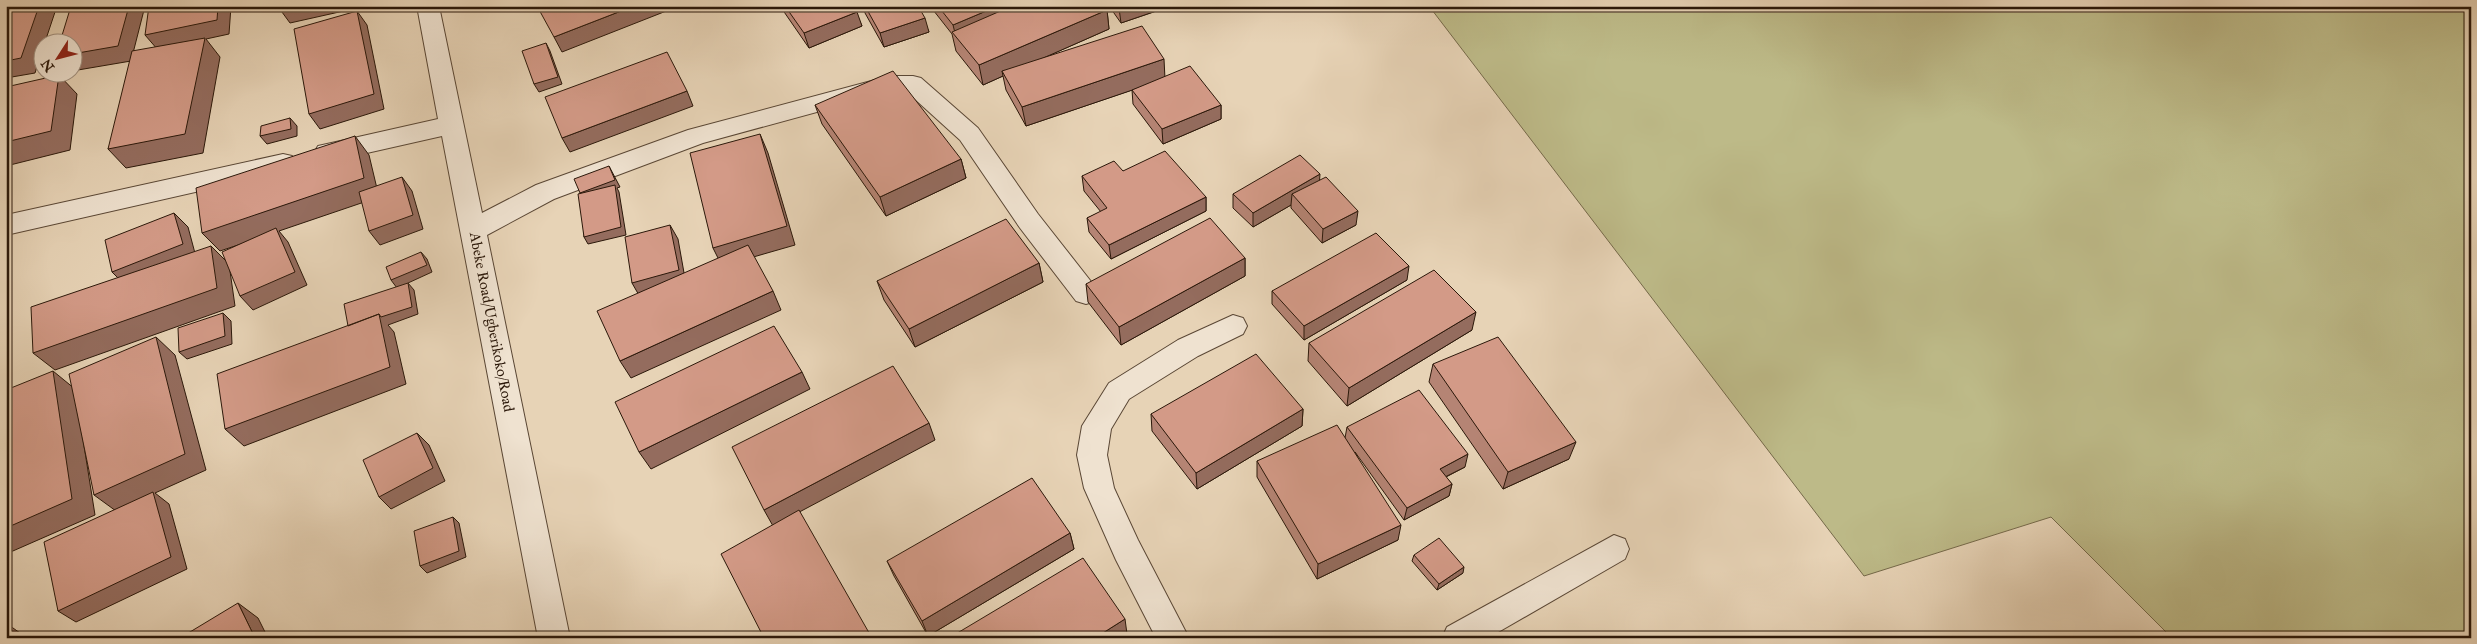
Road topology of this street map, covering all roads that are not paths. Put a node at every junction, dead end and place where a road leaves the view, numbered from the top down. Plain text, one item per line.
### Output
1 (428, 6) edge
2 (452, 125) junction
3 (6, 225) edge
4 (474, 230) junction
5 (1086, 293) edge
6 (1233, 326) dead end
7 (1614, 549) dead end
8 (554, 638) edge
9 (1173, 638) edge
10 (1458, 638) edge

1 - 2 street, Abeke Road/Ugberikoko/Road
2 - 3 street
2 - 4 street, Abeke Road/Ugberikoko/Road
4 - 5 street
4 - 8 street, Abeke Road/Ugberikoko/Road
6 - 9 street
7 - 10 street

